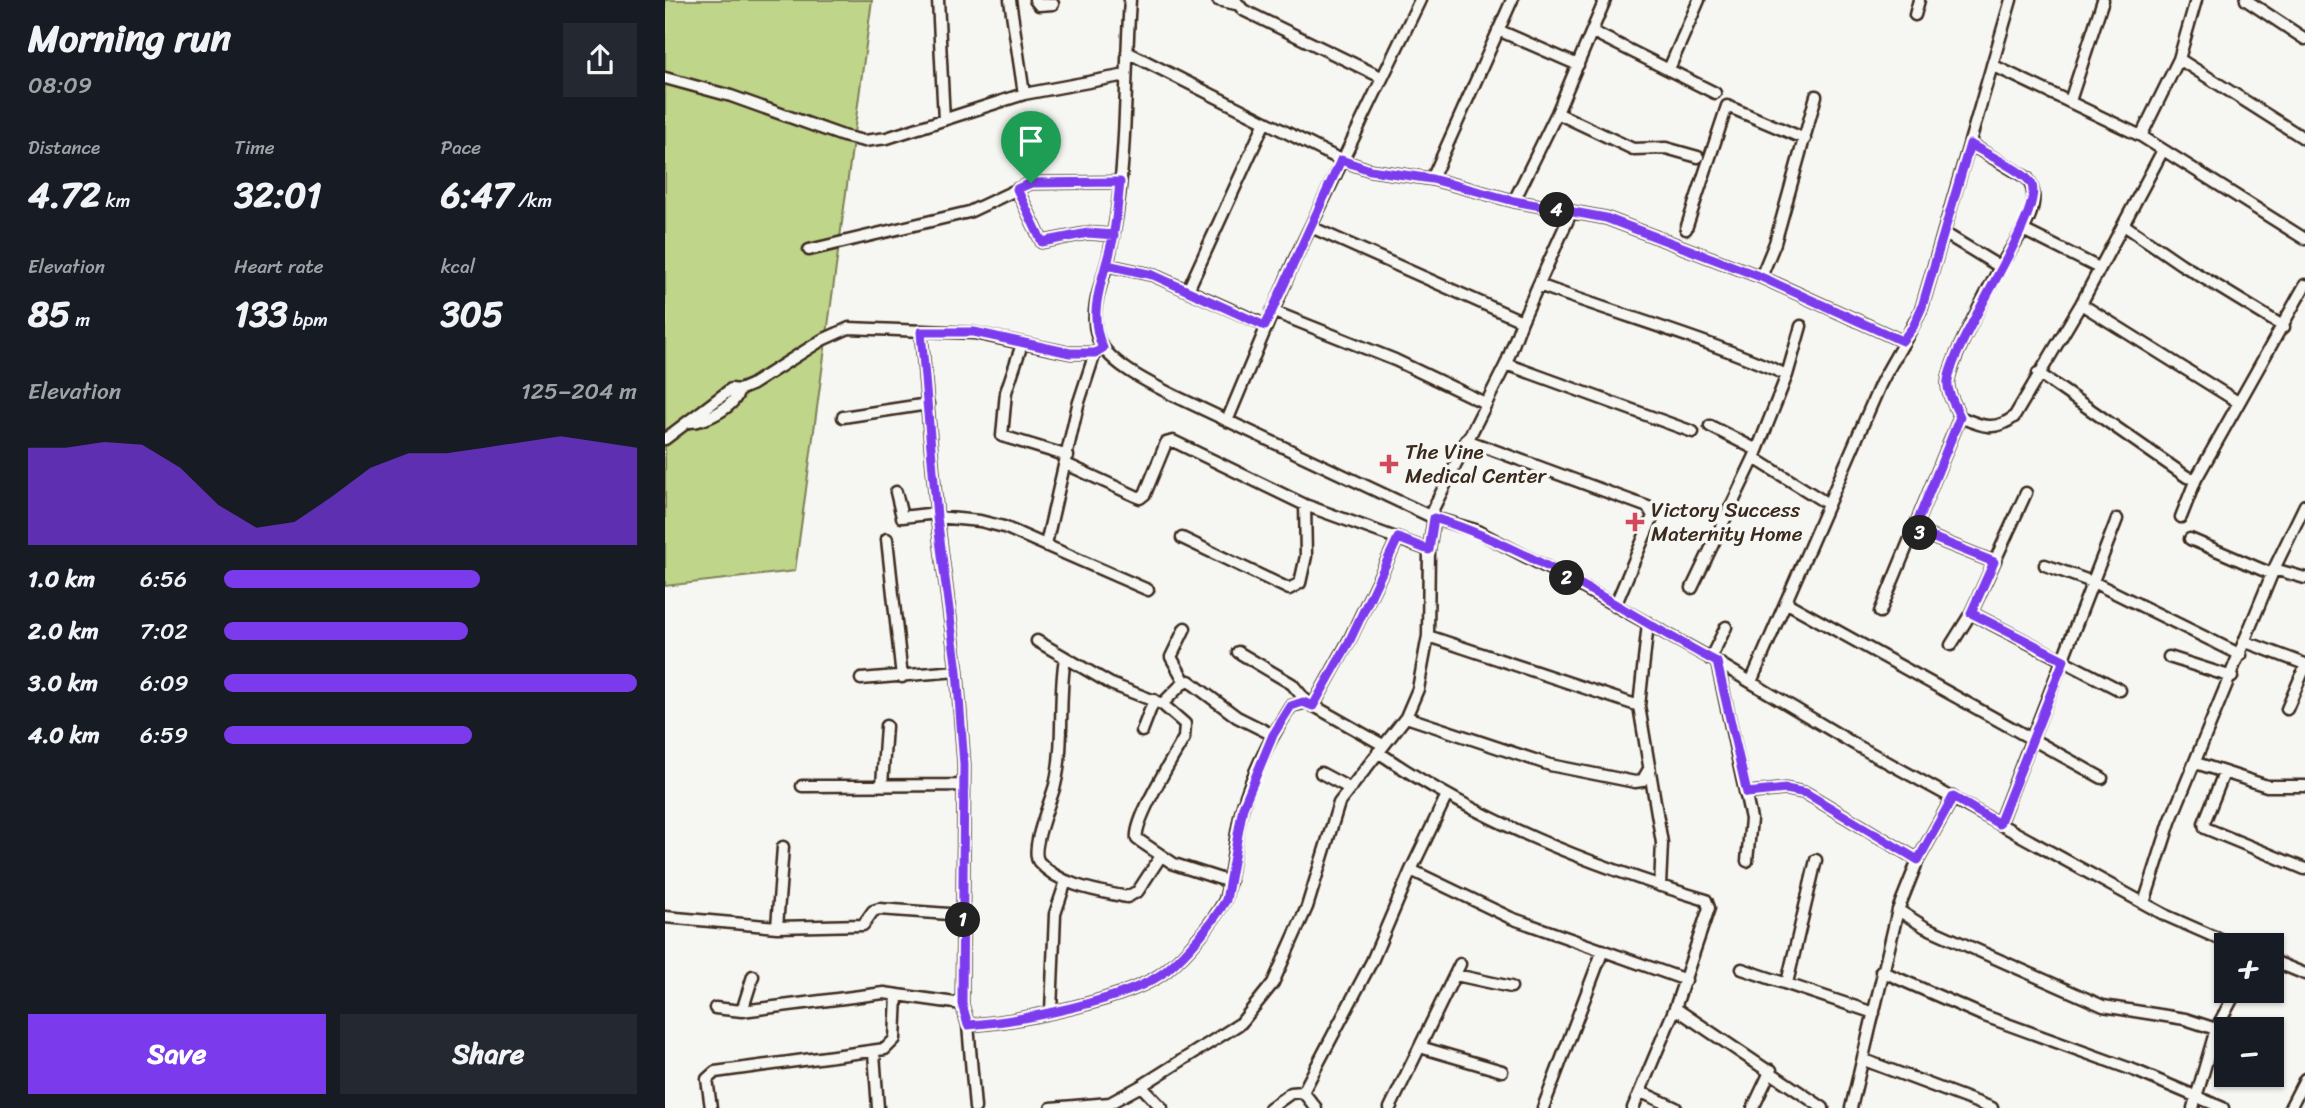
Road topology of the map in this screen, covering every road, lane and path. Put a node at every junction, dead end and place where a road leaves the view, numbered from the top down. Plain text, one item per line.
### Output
1 (938, 0) edge
2 (1010, 0) edge
3 (1035, 0) edge
4 (1130, 0) edge
5 (1218, 0) edge
6 (1420, 0) edge
7 (1512, 0) edge
8 (1605, 0) edge
9 (1699, 0) edge
10 (1919, 0) edge
11 (2011, 0) edge
12 (2103, 0) edge
13 (2196, 0) edge
14 (2246, 0) edge
15 (1235, 2) edge
16 (1053, 4) dead end
17 (1915, 15) dead end
18 (1498, 30) junction
19 (1593, 33) junction
20 (2305, 39) edge
21 (1126, 52) junction
22 (2179, 60) junction
23 (1578, 65) junction
24 (1992, 65) junction
25 (1669, 69) junction
26 (1126, 75) junction
27 (1381, 77) junction
28 (665, 78) edge
29 (1715, 93) dead end
30 (1024, 94) junction
31 (1816, 96) dead end
32 (2070, 101) junction
33 (1557, 113) junction
34 (944, 120) junction
35 (1265, 122) junction
36 (2141, 136) junction
37 (1805, 139) junction
38 (2305, 139) edge
39 (1970, 144) junction
40 (2163, 150) junction
41 (1699, 157) dead end
42 (1341, 160) junction
43 (1432, 179) junction
44 (1120, 182) junction
45 (1017, 189) junction
46 (1514, 201) junction
47 (1571, 213) junction
48 (2123, 225) junction
49 (1311, 227) junction
50 (1686, 229) dead end
51 (2023, 230) junction
52 (1944, 233) junction
53 (1114, 235) junction
54 (2305, 239) edge
55 (809, 250) dead end
56 (1107, 265) junction
57 (2000, 267) junction
58 (2099, 268) junction
59 (1761, 277) junction
60 (1539, 285) junction
61 (2305, 285) edge
62 (1188, 289) junction
63 (2081, 304) junction
64 (1272, 311) junction
65 (1522, 321) junction
66 (1265, 326) junction
67 (1801, 326) dead end
68 (2284, 327) junction
69 (921, 332) junction
70 (1902, 341) junction
71 (1022, 344) junction
72 (1099, 351) junction
73 (1506, 364) junction
74 (2038, 373) junction
75 (1787, 375) junction
76 (2238, 402) junction
77 (1485, 403) junction
78 (928, 404) junction
79 (843, 417) dead end
80 (1960, 417) junction
81 (1227, 421) junction
82 (1710, 426) dead end
83 (1693, 432) dead end
84 (665, 439) edge
85 (1466, 440) junction
86 (1755, 454) junction
87 (1067, 460) junction
88 (2196, 479) junction
89 (896, 492) dead end
90 (2026, 494) dead end
91 (1828, 504) junction
92 (1305, 505) junction
93 (2305, 505) edge
94 (937, 515) junction
95 (1432, 517) junction
96 (2181, 517) dead end
97 (2117, 519) dead end
98 (1914, 530) junction
99 (887, 538) dead end
100 (1182, 538) dead end
101 (1398, 538) junction
102 (2190, 539) dead end
103 (1046, 544) junction
104 (1429, 550) junction
105 (1994, 562) junction
106 (2045, 565) dead end
107 (2273, 571) junction
108 (2305, 578) edge
109 (2095, 583) junction
110 (1692, 588) dead end
111 (1148, 590) dead end
112 (1787, 603) junction
113 (1615, 606) junction
114 (1880, 612) dead end
115 (1971, 613) junction
116 (1648, 623) junction
117 (1726, 627) dead end
118 (1185, 628) dead end
119 (1428, 636) junction
120 (1037, 641) dead end
121 (2246, 642) junction
122 (1951, 645) dead end
123 (1238, 652) dead end
124 (2241, 655) junction
125 (2169, 657) dead end
126 (1065, 658) junction
127 (2064, 660) junction
128 (1714, 661) junction
129 (2305, 666) edge
130 (957, 671) junction
131 (902, 677) junction
132 (2232, 677) junction
133 (861, 679) dead end
134 (1185, 682) junction
135 (1751, 682) junction
136 (2120, 690) dead end
137 (1158, 702) junction
138 (1310, 704) junction
139 (1639, 706) junction
140 (2287, 709) dead end
141 (1406, 717) junction
142 (886, 726) dead end
143 (1142, 731) dead end
144 (1273, 735) junction
145 (2033, 741) junction
146 (1380, 749) junction
147 (2196, 763) junction
148 (1650, 769) junction
149 (1321, 772) dead end
150 (2224, 773) junction
151 (2102, 778) dead end
152 (882, 785) junction
153 (963, 785) junction
154 (801, 786) dead end
155 (2305, 786) edge
156 (1349, 789) junction
157 (1747, 793) junction
158 (1446, 797) junction
159 (1953, 797) junction
160 (1999, 824) junction
161 (783, 847) dead end
162 (1161, 856) junction
163 (1816, 860) dead end
164 (1918, 860) junction
165 (1747, 861) dead end
166 (2305, 869) edge
167 (1411, 870) junction
168 (1066, 881) junction
169 (1230, 882) junction
170 (1660, 886) junction
171 (2144, 903) junction
172 (1898, 909) junction
173 (963, 915) junction
174 (665, 917) edge
175 (777, 927) junction
176 (2214, 936) edge
177 (1603, 950) junction
178 (2284, 965) edge
179 (1742, 969) dead end
180 (1881, 971) junction
181 (2305, 974) edge
182 (753, 976) dead end
183 (1686, 980) junction
184 (1787, 984) junction
185 (1511, 988) dead end
186 (897, 996) junction
187 (962, 1004) junction
188 (715, 1008) dead end
189 (1675, 1008) junction
190 (1051, 1010) junction
191 (742, 1011) junction
192 (1874, 1013) junction
193 (968, 1025) junction
194 (2214, 1028) edge
195 (2214, 1036) edge
196 (1420, 1047) junction
197 (874, 1053) junction
198 (1864, 1060) junction
199 (1771, 1070) junction
200 (1502, 1072) dead end
201 (2305, 1079) edge
202 (1141, 1086) junction
203 (1303, 1092) junction
204 (1641, 1092) junction
205 (2194, 1103) edge
206 (711, 1108) edge
207 (878, 1108) edge
208 (975, 1108) edge
209 (1051, 1108) edge
210 (1162, 1108) edge
211 (1271, 1108) edge
212 (1316, 1108) edge
213 (1390, 1108) edge
214 (1543, 1108) edge
215 (1633, 1108) edge
216 (1676, 1108) edge
217 (1753, 1108) edge
218 (1823, 1108) edge
219 (1851, 1108) edge
220 (1992, 1108) edge
221 (2224, 1108) edge
222 (2290, 1108) edge

1 - 34 street
2 - 30 street
3 - 16 street
4 - 21 street
5 - 15 street
6 - 27 street
7 - 18 street
8 - 19 street
9 - 25 street
10 - 17 street
11 - 24 street
12 - 32 street
13 - 22 street
14 - 20 street
15 - 27 street
18 - 23 street
18 - 43 street
19 - 23 street
19 - 25 street
21 - 26 street
21 - 35 street
22 - 36 street
22 - 38 street
23 - 33 street
24 - 32 street
24 - 39 street
25 - 29 street
26 - 30 street
26 - 44 street
27 - 42 street
28 - 34 street
30 - 34 street
31 - 37 street
32 - 36 street
33 - 41 street
33 - 46 street
35 - 42 street
35 - 62 street
36 - 40 street
37 - 50 street
37 - 59 street
39 - 51 street
39 - 52 street
40 - 48 street
40 - 54 street
42 - 43 street
42 - 49 street
43 - 46 street
44 - 45 street
44 - 53 street
45 - 53 street
45 - 55 street
46 - 47 street
47 - 59 street
47 - 60 street
48 - 58 street
48 - 68 street
49 - 64 street
49 - 65 street
51 - 57 street
51 - 58 street
52 - 57 street
52 - 70 street
53 - 56 street
56 - 62 street
56 - 72 street
57 - 80 street
58 - 63 street
59 - 70 street
60 - 65 street
60 - 75 street
61 - 68 street
62 - 66 street
63 - 74 street
63 - 76 street
64 - 66 street
64 - 77 street
65 - 73 street
66 - 81 street
67 - 75 street
68 - 76 street
69 - 71 street
69 - 78 street
69 - 84 street
70 - 91 street
71 - 72 street
71 - 87 street
72 - 81 street
72 - 87 street
73 - 77 street
73 - 83 street
74 - 80 street
74 - 88 street
75 - 86 street
76 - 88 street
77 - 85 street
78 - 79 street
78 - 94 street
80 - 98 street
81 - 95 street
82 - 86 street
85 - 95 street
85 - 113 street
86 - 91 street
86 - 110 street
87 - 92 street
87 - 103 street
88 - 96 street
89 - 94 street
90 - 105 street
91 - 112 street
92 - 100 street
92 - 101 street
93 - 107 street
94 - 103 street
94 - 130 street
95 - 104 street
95 - 113 street
97 - 109 street
98 - 105 street
98 - 114 street
99 - 131 street
101 - 104 street
101 - 138 street
102 - 107 street
103 - 111 street
104 - 119 street
105 - 115 street
106 - 109 street
107 - 108 street
107 - 121 street
109 - 124 street
109 - 127 street
112 - 135 street
112 - 145 street
113 - 116 street
115 - 122 street
115 - 127 street
116 - 128 street
116 - 139 street
117 - 128 street
118 - 134 street
119 - 139 street
119 - 141 street
120 - 126 street
121 - 124 street
121 - 129 street
123 - 138 street
124 - 132 street
125 - 132 street
126 - 137 street
126 - 168 street
127 - 136 street
127 - 145 street
128 - 135 street
128 - 157 street
129 - 140 street
130 - 131 street
130 - 153 street
131 - 133 street
132 - 147 street
134 - 137 street
134 - 144 street
135 - 159 street
137 - 143 street
137 - 162 street
138 - 144 street
138 - 146 street
139 - 148 street
141 - 146 street
141 - 148 street
142 - 152 street
144 - 169 street
145 - 151 street
145 - 160 street
146 - 156 street
146 - 158 street
147 - 150 street
147 - 171 street
148 - 170 street
149 - 156 street
150 - 155 street
150 - 166 street
152 - 153 street
152 - 154 street
153 - 173 street
156 - 202 street
157 - 164 street
157 - 165 street
158 - 167 street
158 - 170 street
159 - 160 street
159 - 164 street
160 - 171 street
161 - 175 street
162 - 168 street
162 - 169 street
163 - 184 street
164 - 172 street
167 - 177 street
167 - 203 street
168 - 190 street
169 - 190 street
170 - 183 street
171 - 176 street
172 - 180 street
172 - 194 street
173 - 175 street
173 - 187 street
174 - 175 street
177 - 183 street
177 - 214 street
178 - 181 street
179 - 184 street
180 - 192 street
180 - 205 street
182 - 191 street
183 - 189 street
184 - 192 street
185 - 196 street
186 - 187 street
186 - 191 street
186 - 197 street
187 - 193 street
188 - 191 street
189 - 199 street
189 - 204 street
190 - 193 street
192 - 198 street
193 - 208 street
195 - 205 street
196 - 200 street
196 - 213 street
197 - 206 street
197 - 207 street
198 - 219 street
198 - 220 street
199 - 217 street
199 - 218 street
201 - 222 street
202 - 209 street
202 - 210 street
203 - 211 street
203 - 212 street
204 - 215 street
204 - 216 street
205 - 221 street

